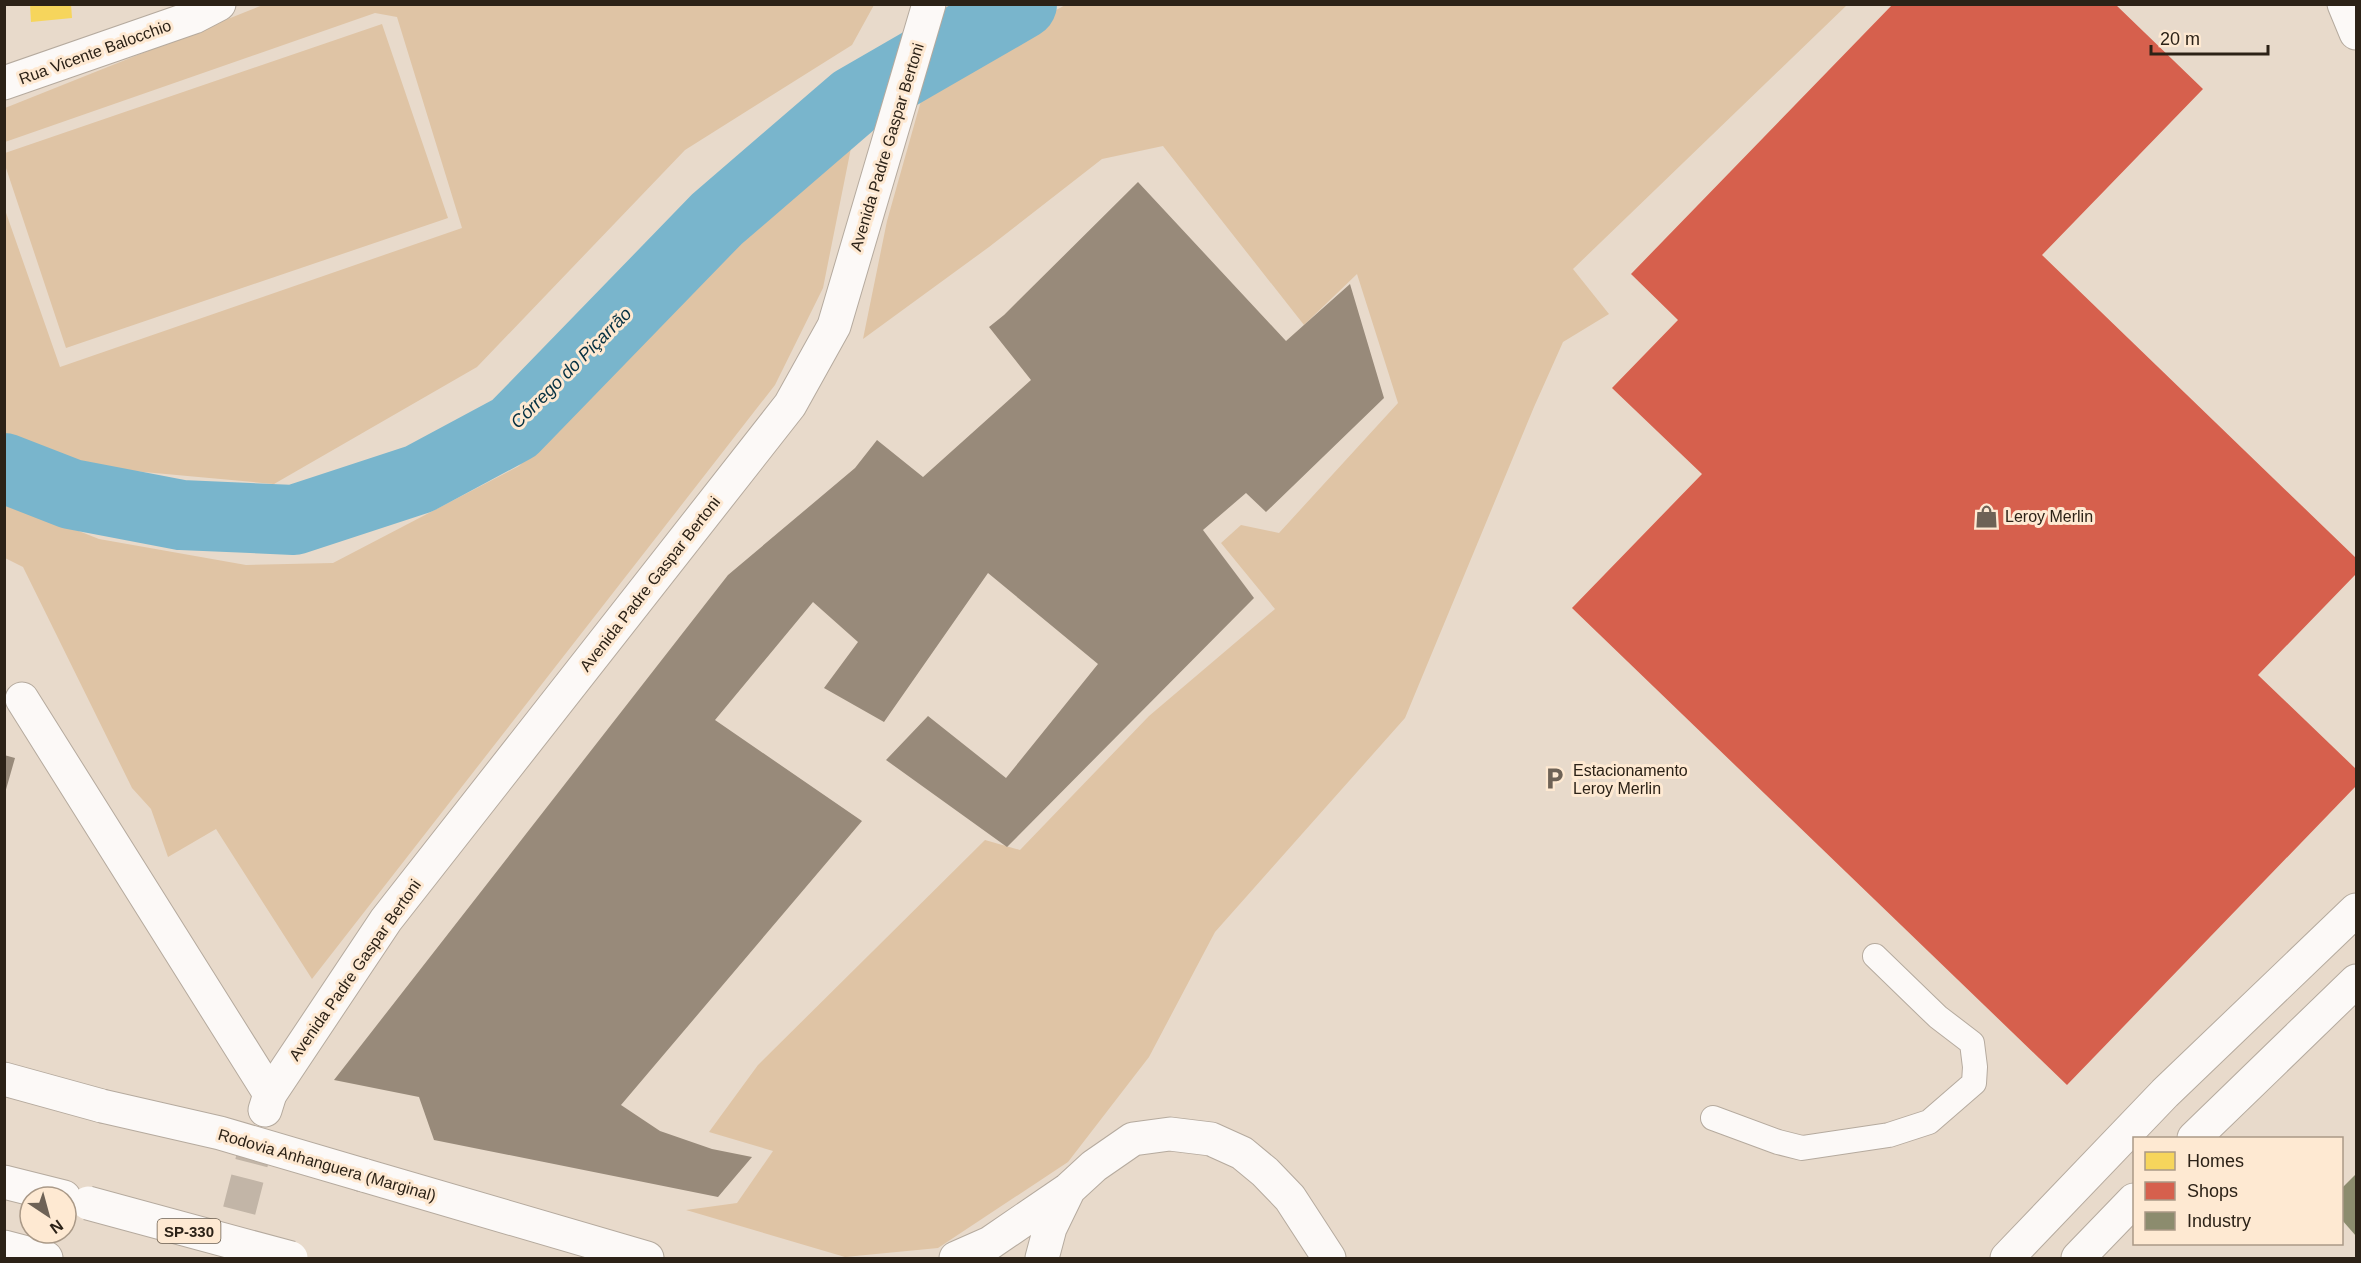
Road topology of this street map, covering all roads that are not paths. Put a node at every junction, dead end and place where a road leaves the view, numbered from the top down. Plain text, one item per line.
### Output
1 (929, 4) edge
2 (2344, 4) edge
3 (201, 8) edge
4 (2356, 33) edge
5 (4, 83) edge
6 (22, 699) dead end
7 (2356, 910) edge
8 (1875, 956) dead end
9 (2356, 981) edge
10 (4, 1079) edge
11 (1713, 1118) dead end
12 (2195, 1137) edge
13 (1069, 1189) junction
14 (78, 1200) edge
15 (2133, 1201) edge
16 (4, 1247) edge
17 (46, 1258) edge
18 (291, 1258) edge
19 (647, 1258) edge
20 (956, 1258) edge
21 (1041, 1258) edge
22 (1329, 1258) edge
23 (2007, 1258) edge
24 (2078, 1258) edge

1 - 6 main road, Avenida Padre Gaspar Bertoni
2 - 4 main road
3 - 5 main road, Rua Vicente Balocchio
7 - 23 main road
8 - 11 lane
9 - 12 main road
10 - 19 main road, Rodovia Anhanguera (Marginal), bridge
13 - 20 main road
13 - 21 main road
13 - 22 main road
14 - 18 main road, SP-330, bridge
15 - 24 main road
16 - 17 main road

